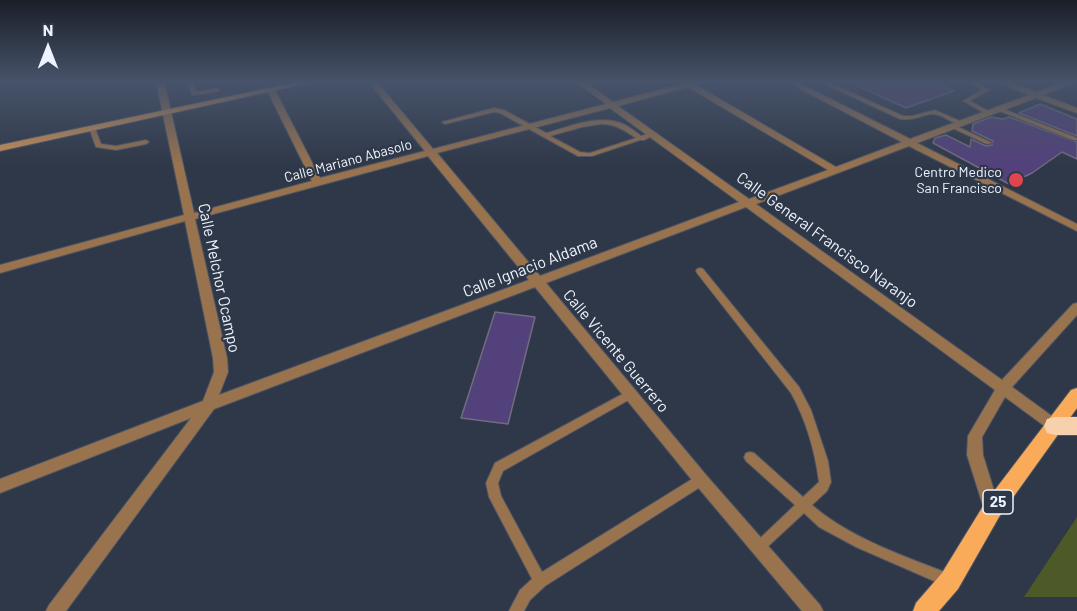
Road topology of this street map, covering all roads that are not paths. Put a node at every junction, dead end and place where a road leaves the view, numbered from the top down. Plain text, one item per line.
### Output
1 (179, 110) edge
2 (282, 110) edge
3 (395, 110) edge
4 (596, 110) edge
5 (619, 110) edge
6 (732, 110) edge
7 (845, 110) edge
8 (886, 110) edge
9 (990, 110) edge
10 (998, 110) edge
11 (994, 111) junction
12 (167, 112) junction
13 (445, 122) dead end
14 (957, 124) junction
15 (532, 126) junction
16 (92, 128) junction
17 (546, 135) junction
18 (653, 135) junction
19 (642, 139) junction
20 (1075, 139) dead end
21 (146, 142) dead end
22 (908, 142) junction
23 (989, 143) dead end
24 (0, 148) edge
25 (430, 153) junction
26 (835, 170) junction
27 (317, 182) junction
28 (748, 203) junction
29 (188, 218) junction
30 (1077, 228) edge
31 (0, 269) edge
32 (700, 271) dead end
33 (536, 282) junction
34 (1077, 307) edge
35 (1003, 388) junction
36 (630, 394) junction
37 (1077, 395) edge
38 (209, 405) junction
39 (1066, 426) edge
40 (750, 457) dead end
41 (701, 480) junction
42 (0, 486) edge
43 (803, 506) junction
44 (992, 510) junction
45 (759, 547) junction
46 (540, 581) junction
47 (950, 581) junction
48 (55, 611) edge
49 (516, 611) edge
50 (814, 611) edge
51 (924, 611) edge

1 - 12 street
2 - 27 street
3 - 25 street, Calle Vicente Guerrero
4 - 15 street, Calle Mariano Abasolo
5 - 18 street, Calle General Francisco Naranjo
6 - 26 street
7 - 22 street
8 - 14 lane
9 - 11 lane
10 - 11 street, Calle Ignacio Aldama
11 - 14 street, Calle Ignacio Aldama
11 - 20 lane
12 - 16 street
12 - 29 street, Calle Melchor Ocampo
13 - 15 lane
14 - 22 street, Calle Ignacio Aldama
14 - 23 lane
15 - 17 lane
15 - 25 street, Calle Mariano Abasolo
16 - 21 lane
16 - 24 street
17 - 19 lane
17 - 19 lane
18 - 19 lane
18 - 28 street, Calle General Francisco Naranjo
22 - 26 street, Calle Ignacio Aldama
22 - 30 street
25 - 27 street, Calle Mariano Abasolo
25 - 33 street, Calle Vicente Guerrero
26 - 28 street, Calle Ignacio Aldama
27 - 29 street, Calle Mariano Abasolo
28 - 33 street, Calle Ignacio Aldama
28 - 35 street, Calle General Francisco Naranjo
29 - 31 street, Calle Mariano Abasolo
29 - 38 street, Calle Melchor Ocampo
32 - 43 lane
33 - 36 street, Calle Vicente Guerrero
33 - 38 street, Calle Ignacio Aldama
34 - 35 street
35 - 39 street, Calle General Francisco Naranjo
35 - 44 street
36 - 41 street, Calle Vicente Guerrero
36 - 46 lane
37 - 39 main road, 25
38 - 42 street, Calle Ignacio Aldama
38 - 48 street, Calle Melchor Ocampo
39 - 44 main road, 25
40 - 43 lane
41 - 45 street, Calle Vicente Guerrero
41 - 46 lane
43 - 45 lane
43 - 47 lane
44 - 47 main road, 25
45 - 50 street, Calle Vicente Guerrero
46 - 49 lane
47 - 51 main road, 25

